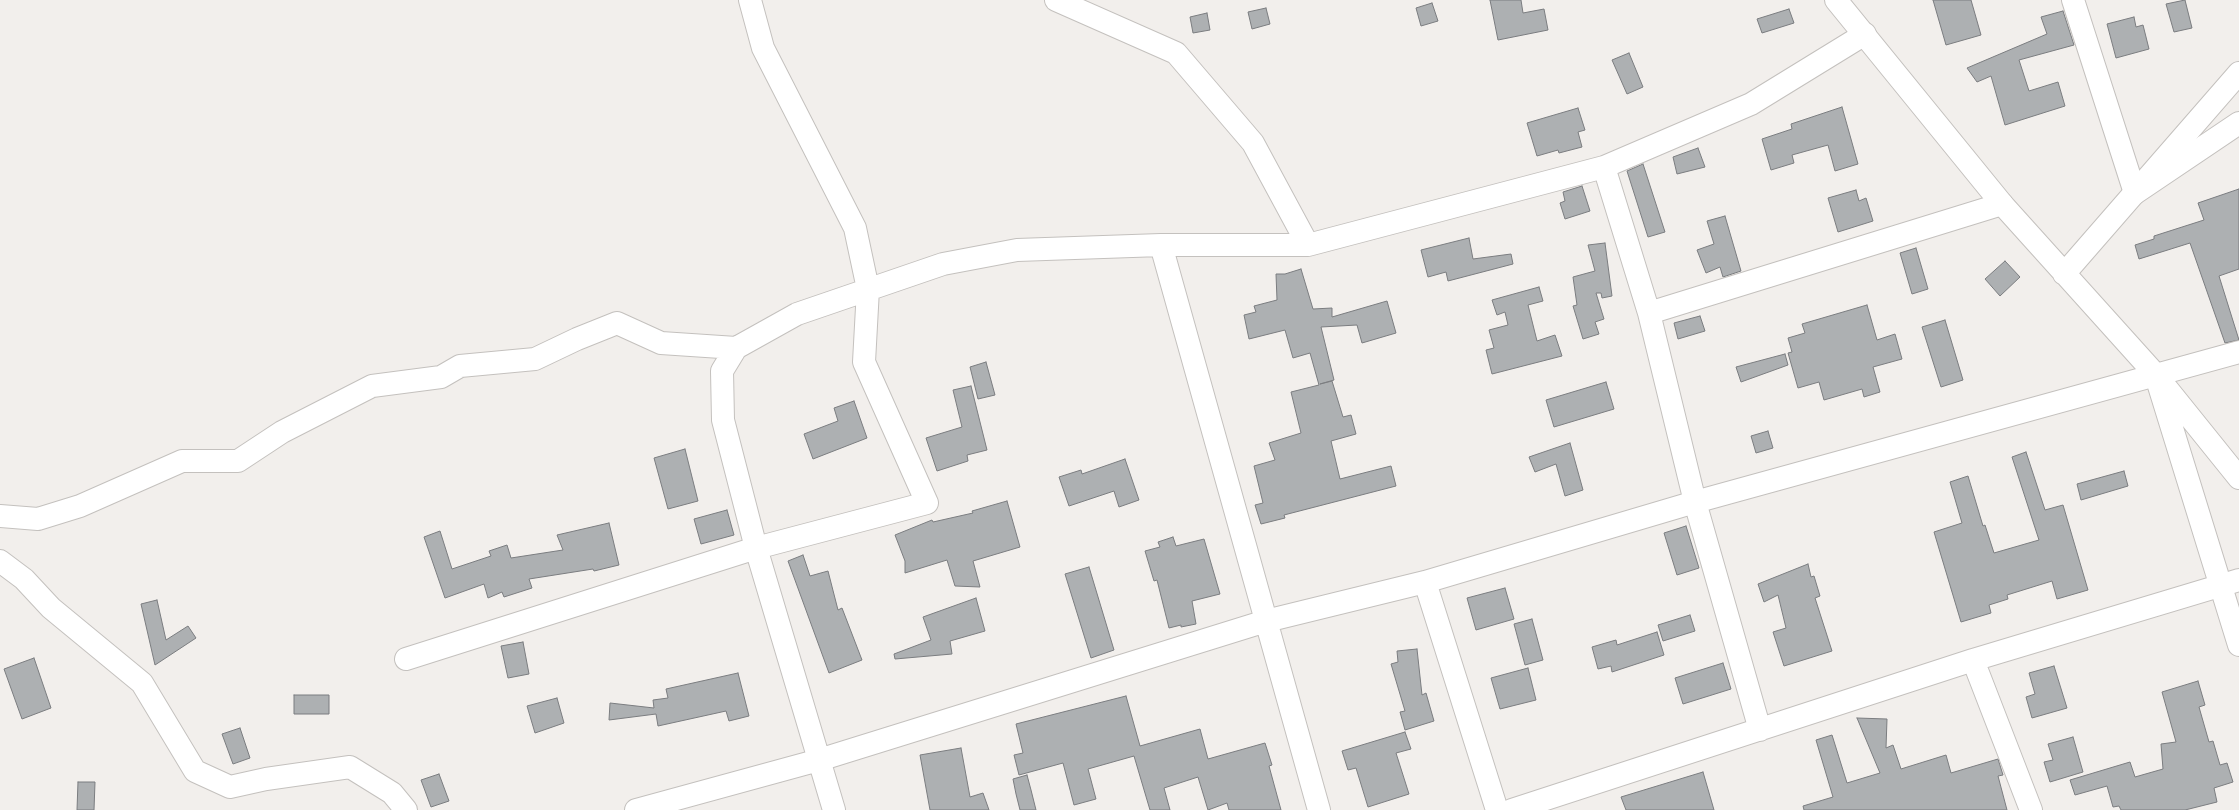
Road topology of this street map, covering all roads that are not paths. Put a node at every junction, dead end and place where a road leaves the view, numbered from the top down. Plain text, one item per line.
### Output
1 (750, 0) edge
2 (1056, 0) edge
3 (1836, 0) edge
4 (2073, 0) edge
5 (1865, 34) junction
6 (2239, 73) edge
7 (2239, 123) edge
8 (1604, 167) junction
9 (2135, 193) junction
10 (2002, 204) junction
11 (1161, 245) junction
12 (1308, 245) junction
13 (2064, 274) junction
14 (868, 289) junction
15 (1649, 313) junction
16 (736, 348) junction
17 (2239, 352) edge
18 (2156, 375) junction
19 (2239, 478) edge
20 (1695, 502) junction
21 (0, 516) edge
22 (756, 548) junction
23 (0, 561) edge
24 (1425, 582) junction
25 (2230, 582) edge
26 (1266, 621) junction
27 (2239, 645) edge
28 (406, 659) dead end
29 (1974, 660) junction
30 (1760, 730) junction
31 (819, 760) junction
32 (1562, 803) edge
33 (406, 810) edge
34 (636, 810) edge
35 (834, 810) edge
36 (1319, 810) edge
37 (1497, 810) edge
38 (1512, 810) edge
39 (2031, 810) edge

1 - 14 street
2 - 12 street
3 - 5 street
4 - 9 street
5 - 8 street
5 - 10 street
6 - 9 street
7 - 9 street
8 - 12 street
8 - 15 street
9 - 13 street
10 - 13 street
10 - 15 street
11 - 12 street
11 - 14 street
11 - 26 street
13 - 18 street
14 - 16 street
14 - 22 street
15 - 20 street
16 - 21 street
16 - 22 street
17 - 18 street
18 - 19 street
18 - 20 street
18 - 25 street
20 - 24 street
20 - 30 street
22 - 28 street
22 - 31 street
23 - 33 street
24 - 26 street
24 - 37 street
25 - 27 street
25 - 29 street
26 - 31 street
26 - 36 street
29 - 30 street
29 - 39 street
30 - 32 street
31 - 34 street
31 - 35 street
32 - 38 street

